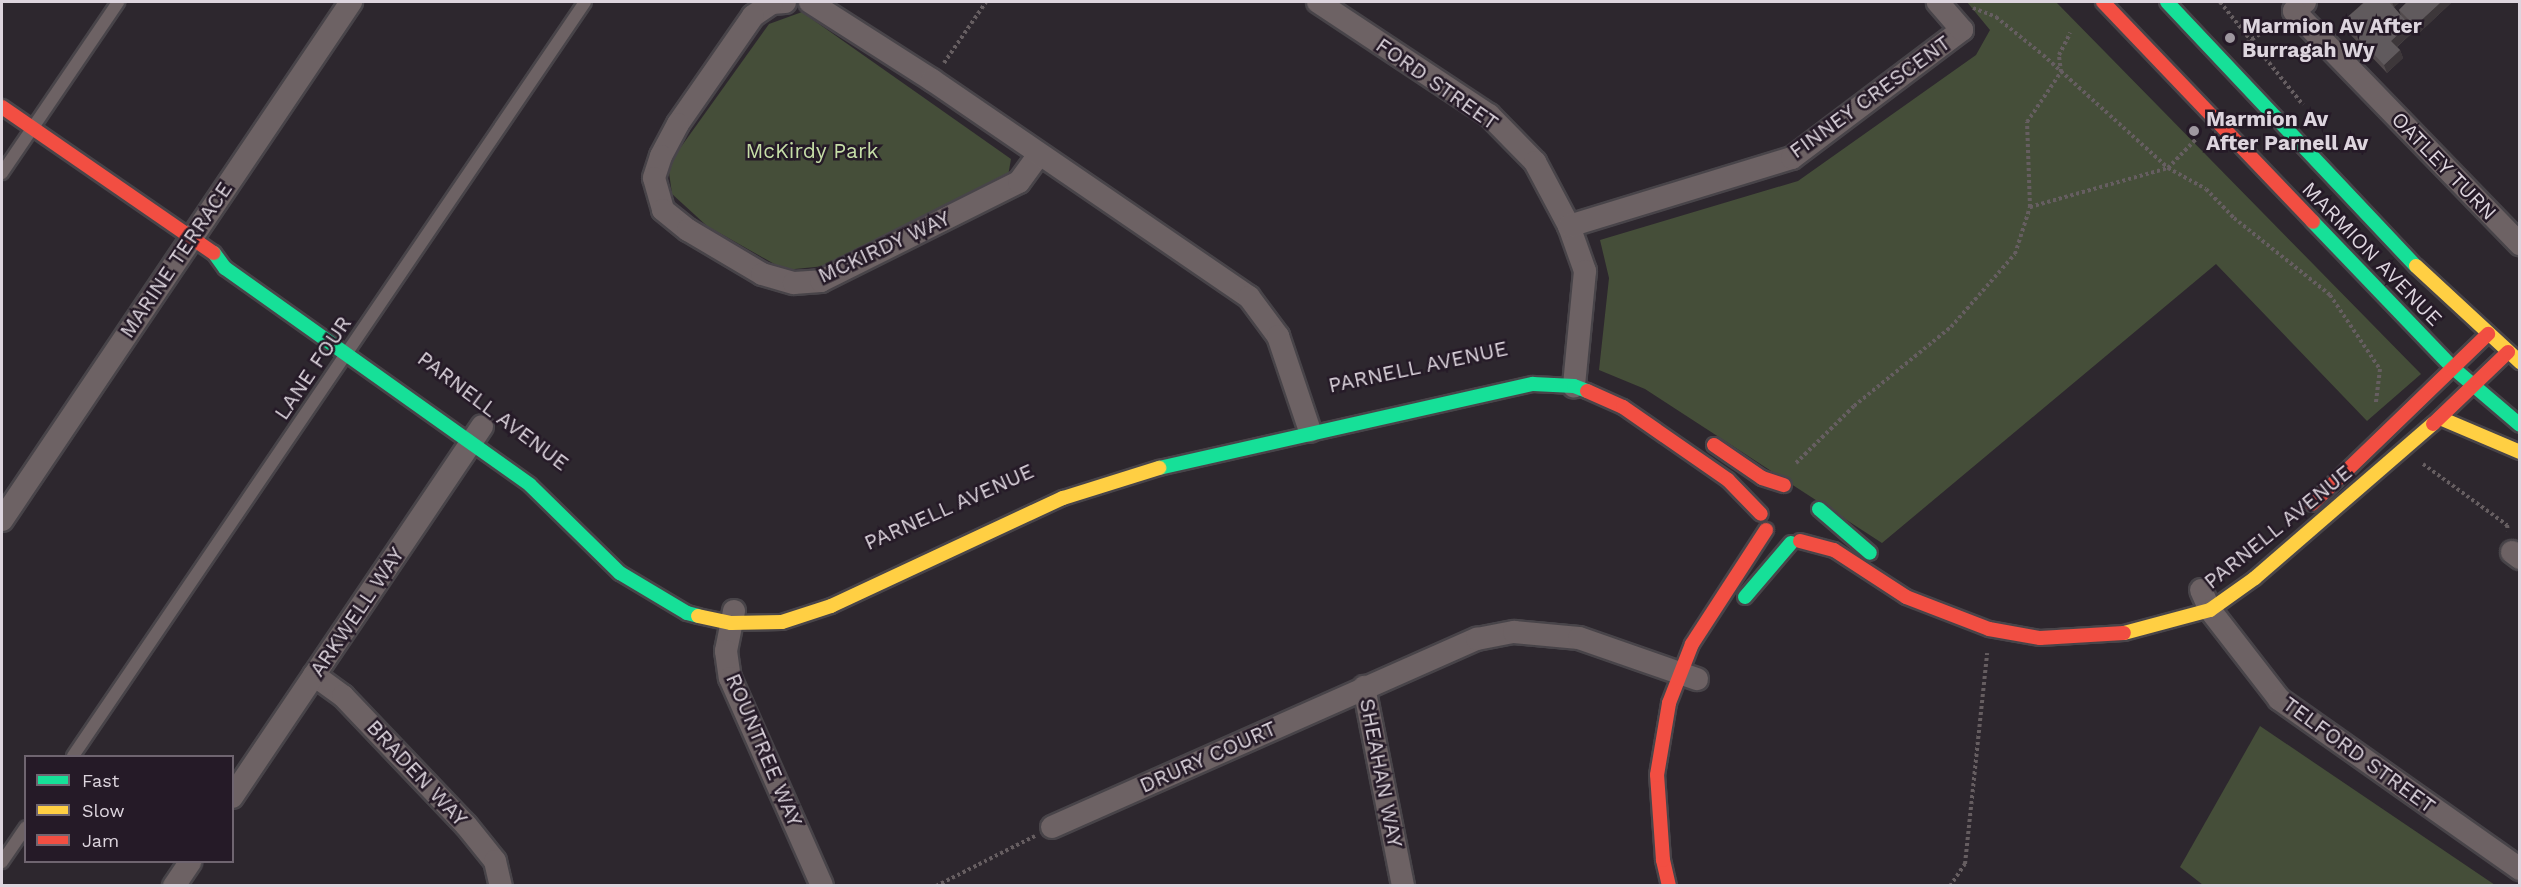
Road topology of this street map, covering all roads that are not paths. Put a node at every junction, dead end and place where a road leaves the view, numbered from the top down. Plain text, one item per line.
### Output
1 (118, 2) edge
2 (351, 2) edge
3 (585, 2) edge
4 (785, 2) edge
5 (810, 2) edge
6 (1318, 2) edge
7 (2103, 2) edge
8 (2167, 2) edge
9 (1942, 6) edge
10 (2299, 6) edge
11 (2, 107) edge
12 (33, 128) junction
13 (1039, 154) junction
14 (2, 173) edge
15 (1569, 226) junction
16 (192, 236) junction
17 (2520, 244) edge
18 (212, 249) junction
19 (234, 253) dead end
20 (2488, 334) junction
21 (348, 352) junction
22 (2508, 352) junction
23 (2520, 362) edge
24 (2452, 367) junction
25 (1577, 374) junction
26 (2473, 386) junction
27 (1305, 417) junction
28 (2440, 418) junction
29 (2520, 425) edge
30 (481, 431) junction
31 (1705, 439) dead end
32 (2520, 452) edge
33 (1784, 485) junction
34 (1819, 508) junction
35 (1761, 514) junction
36 (2298, 517) dead end
37 (2, 520) edge
38 (1766, 531) junction
39 (1795, 542) junction
40 (1882, 561) dead end
41 (637, 565) dead end
42 (680, 591) dead end
43 (2204, 594) junction
44 (701, 601) dead end
45 (763, 607) dead end
46 (1733, 614) dead end
47 (732, 617) junction
48 (314, 675) junction
49 (1693, 678) junction
50 (1364, 687) junction
51 (74, 755) edge
52 (234, 794) edge
53 (1052, 827) road end
54 (24, 830) edge
55 (2, 862) edge
56 (189, 863) edge
57 (2520, 869) edge
58 (174, 885) edge
59 (501, 885) edge
60 (822, 885) edge
61 (1403, 885) edge
62 (1669, 885) edge

1 - 12 lane
2 - 16 street, MARINE TERRACE
3 - 21 lane, LANE FOUR
4 - 13 street, MCKIRDY WAY
5 - 13 street
6 - 15 street, FORD STREET
7 - 24 main road, MARMION AVENUE
8 - 20 main road, MARMION AVENUE
9 - 15 street, FINNEY CRESCENT
10 - 17 street, OATLEY TURN
11 - 12 main road, PARNELL AVENUE
12 - 14 lane
12 - 16 main road, PARNELL AVENUE
13 - 27 street
15 - 25 street, FORD STREET
16 - 18 main road, PARNELL AVENUE
16 - 37 street, MARINE TERRACE
18 - 19 main road, PARNELL AVENUE
18 - 21 main road, PARNELL AVENUE
20 - 22 main road, MARMION AVENUE
20 - 24 main road, PARNELL AVENUE
21 - 30 main road, PARNELL AVENUE
21 - 51 lane, LANE FOUR
22 - 23 main road, MARMION AVENUE
22 - 26 main road, PARNELL AVENUE
24 - 26 main road, MARMION AVENUE
24 - 36 main road, PARNELL AVENUE
25 - 27 main road, PARNELL AVENUE
25 - 35 main road, PARNELL AVENUE
26 - 28 main road, PARNELL AVENUE
26 - 29 main road, MARMION AVENUE
27 - 47 main road, PARNELL AVENUE
28 - 32 main road
28 - 43 main road, PARNELL AVENUE
30 - 47 main road, PARNELL AVENUE
30 - 48 street, ARKWELL WAY
31 - 33 main road
33 - 34 main road
33 - 35 main road
34 - 39 main road
34 - 40 main road
35 - 38 main road, PARNELL AVENUE
38 - 39 main road, PARNELL AVENUE
38 - 49 main road
39 - 43 main road, PARNELL AVENUE
39 - 46 main road
41 - 42 main road
43 - 57 street, TELFORD STREET
44 - 47 main road, PARNELL AVENUE
45 - 47 main road, PARNELL AVENUE
47 - 60 street, ROUNTREE WAY
48 - 52 street, ARKWELL WAY
48 - 59 street, BRADEN WAY
49 - 50 street, SHEAHAN WAY
49 - 62 main road
50 - 53 street, DRURY COURT
50 - 61 street, SHEAHAN WAY
54 - 55 lane
56 - 58 street

